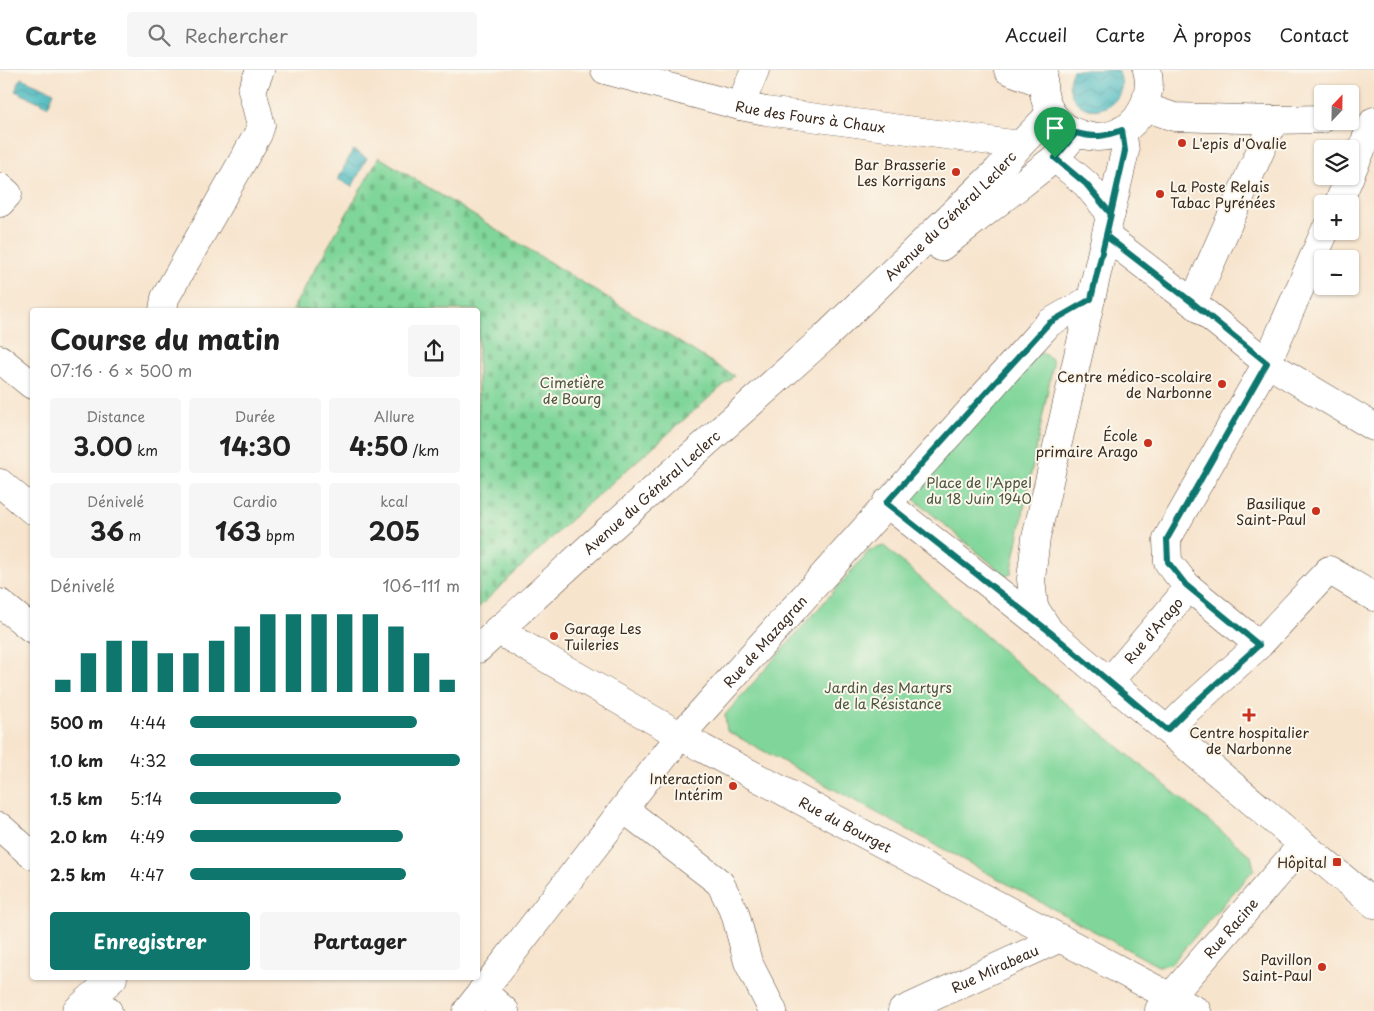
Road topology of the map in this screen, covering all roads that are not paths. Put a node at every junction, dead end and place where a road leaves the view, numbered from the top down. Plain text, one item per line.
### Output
1 (260, 70) edge
2 (604, 70) edge
3 (754, 70) edge
4 (1008, 70) edge
5 (1150, 72) edge
6 (1043, 77) edge
7 (740, 106) junction
8 (1144, 107) junction
9 (1051, 113) junction
10 (1314, 119) edge
11 (1274, 120) junction
12 (1359, 120) edge
13 (1374, 121) edge
14 (1122, 130) junction
15 (1076, 133) junction
16 (1020, 145) junction
17 (1359, 155) edge
18 (1055, 158) junction
19 (1108, 225) junction
20 (1321, 240) edge
21 (1091, 299) junction
22 (1193, 303) junction
23 (163, 308) edge
24 (825, 337) junction
25 (0, 359) edge
26 (1267, 363) junction
27 (30, 383) edge
28 (1374, 427) edge
29 (0, 483) edge
30 (886, 503) junction
31 (30, 508) edge
32 (1186, 585) junction
33 (1374, 597) edge
34 (0, 603) edge
35 (30, 627) edge
36 (497, 630) junction
37 (1050, 632) junction
38 (1259, 645) junction
39 (480, 647) edge
40 (1109, 682) junction
41 (1167, 730) junction
42 (680, 736) junction
43 (624, 810) junction
44 (0, 827) edge
45 (1303, 844) junction
46 (30, 853) edge
47 (1374, 904) edge
48 (1060, 938) junction
49 (112, 980) edge
50 (474, 1001) edge
51 (1164, 1004) edge
52 (92, 1006) edge
53 (505, 1011) edge
54 (773, 1011) edge
55 (902, 1011) edge
56 (1197, 1011) edge

1 - 23 street
2 - 7 street, Rue des Fours à Chaux
3 - 7 street
4 - 6 street
5 - 8 street
6 - 9 street
7 - 16 street, Rue des Fours à Chaux
8 - 11 street
8 - 14 street
9 - 15 street
9 - 16 street, Avenue du Général Leclerc
10 - 11 street
11 - 22 street
12 - 13 street
13 - 17 street
14 - 15 street
14 - 19 street
15 - 18 street, Avenue du Général Leclerc
16 - 24 street, Avenue du Général Leclerc
18 - 19 street
18 - 24 street, Avenue du Général Leclerc
19 - 21 street
19 - 22 street
20 - 26 street, Rue d'Arago
21 - 30 street, Rue de Mazagran
21 - 37 street
22 - 26 street
24 - 36 street, Avenue du Général Leclerc
25 - 27 street
26 - 28 street
26 - 32 street, Rue d'Arago
29 - 31 street
30 - 37 street
30 - 42 street, Rue de Mazagran
32 - 38 street
32 - 40 street, Rue d'Arago
33 - 38 street
34 - 35 street
36 - 39 street, Avenue du Général Leclerc
36 - 42 street, Rue du Bourget
37 - 40 street
38 - 41 street
40 - 41 street
41 - 45 street
42 - 43 street, Rue de Mazagran
42 - 48 street, Rue du Bourget
43 - 50 street, Rue de Mazagran
43 - 54 street
44 - 46 street
45 - 47 street
45 - 51 street, Rue Racine
48 - 51 street, Rue du Bourget
48 - 55 street, Rue Mirabeau
49 - 52 street
50 - 53 street
51 - 56 street, Rue du Bourget

